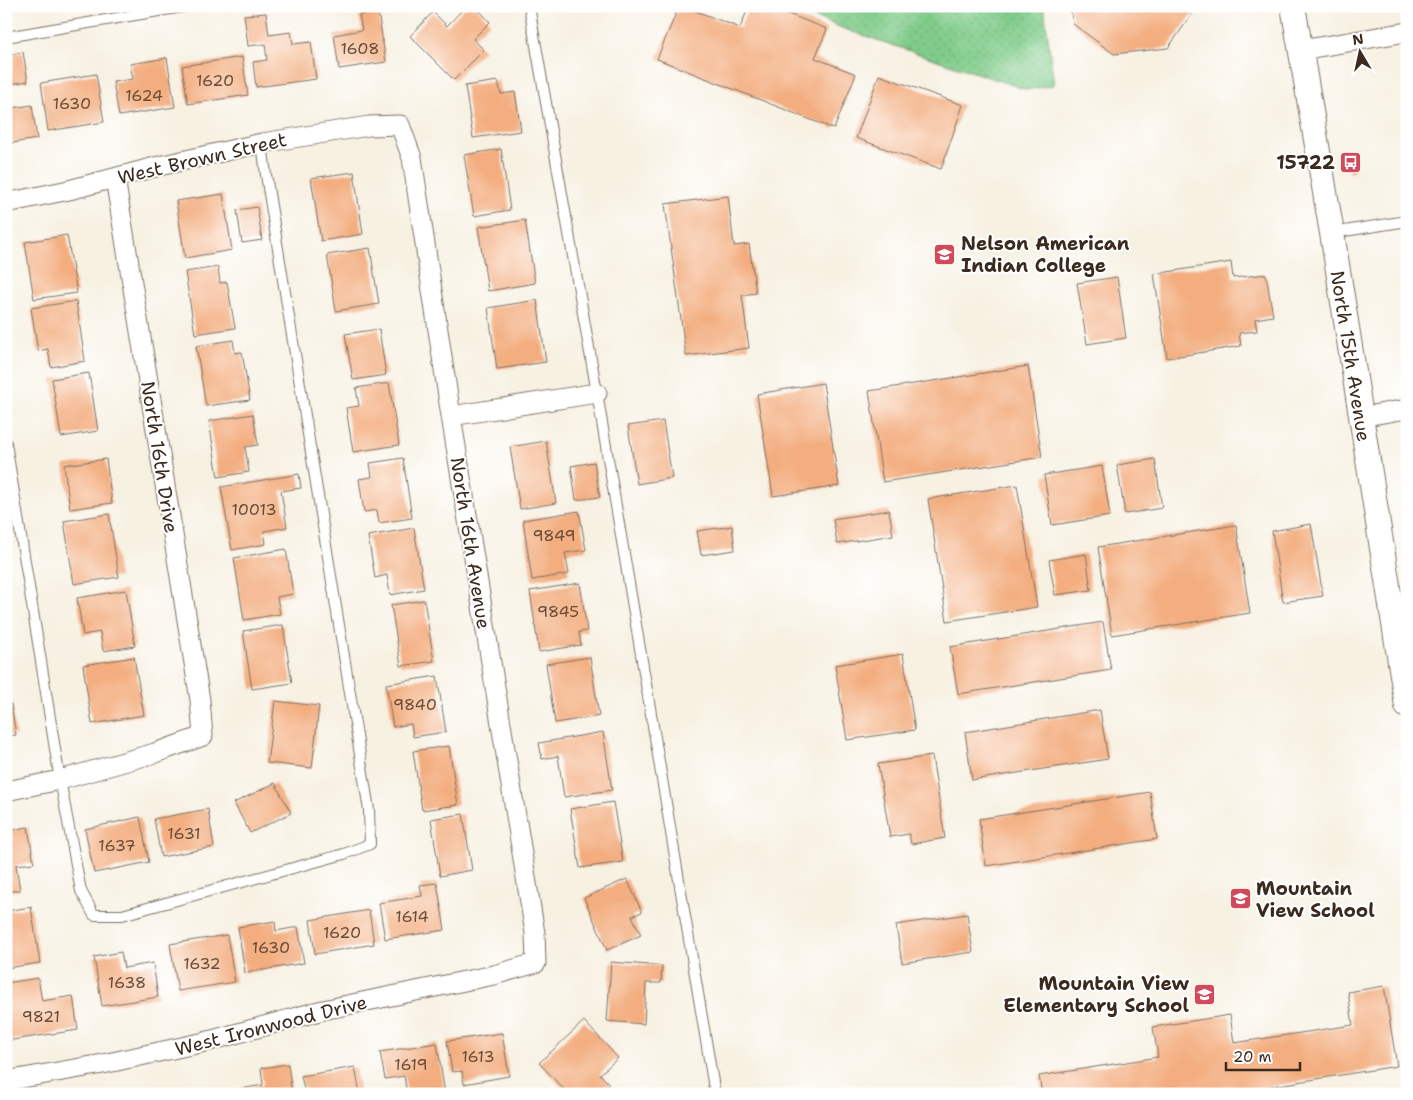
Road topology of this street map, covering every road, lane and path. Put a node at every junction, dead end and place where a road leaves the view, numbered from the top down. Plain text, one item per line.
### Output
1 (188, 6) edge
2 (529, 6) edge
3 (1294, 6) edge
4 (1407, 32) edge
5 (6, 37) edge
6 (1301, 50) junction
7 (400, 125) joint
8 (262, 143) junction
9 (115, 178) junction
10 (6, 203) edge
11 (1407, 221) edge
12 (1332, 233) junction
13 (597, 393) junction
14 (1407, 409) edge
15 (450, 416) junction
16 (1360, 417) junction
17 (6, 443) edge
18 (1407, 706) edge
19 (60, 780) junction
20 (6, 792) edge
21 (536, 963) joint
22 (6, 1081) edge
23 (715, 1094) edge

1 - 5 lane
2 - 13 lane
3 - 6 street, North 15th Avenue
4 - 6 street
6 - 12 street, North 15th Avenue
7 - 8 street, West Brown Street
7 - 15 street, North 16th Avenue
8 - 9 street, West Brown Street
8 - 19 lane
9 - 10 street, West Brown Street
9 - 19 street, North 16th Drive
11 - 12 lane
12 - 16 street, North 15th Avenue
13 - 15 street
13 - 23 lane
14 - 16 street
15 - 21 street, North 16th Avenue
16 - 18 street, North 15th Avenue
17 - 19 lane
19 - 20 street
21 - 22 street, West Ironwood Drive

